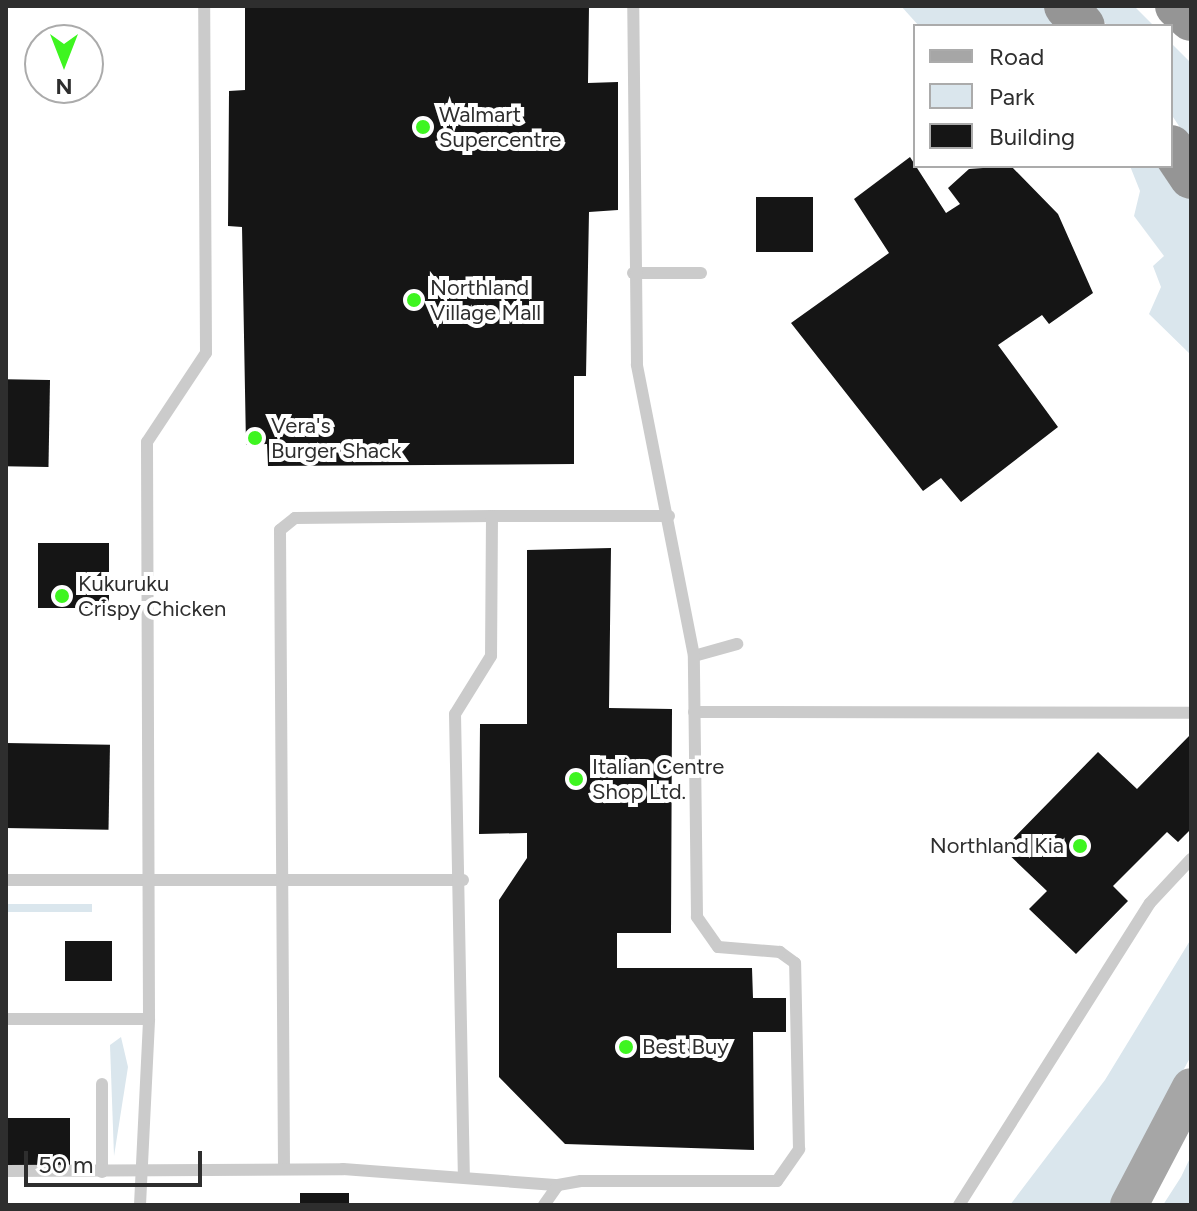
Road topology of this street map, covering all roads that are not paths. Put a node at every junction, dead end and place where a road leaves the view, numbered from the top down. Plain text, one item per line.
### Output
1 (204, 6) edge
2 (633, 6) edge
3 (1066, 6) edge
4 (1177, 6) edge
5 (1191, 19) edge
6 (1081, 24) edge
7 (1173, 150) edge
8 (1191, 177) edge
9 (633, 273) junction
10 (701, 273) dead end
11 (492, 516) junction
12 (669, 516) junction
13 (737, 644) dead end
14 (694, 656) junction
15 (694, 712) junction
16 (1191, 713) edge
17 (1191, 859) edge
18 (6, 880) edge
19 (463, 880) junction
20 (284, 882) junction
21 (149, 883) junction
22 (6, 1019) edge
23 (149, 1019) junction
24 (102, 1084) dead end
25 (1191, 1087) edge
26 (284, 1168) junction
27 (6, 1171) edge
28 (102, 1172) junction
29 (139, 1172) junction
30 (464, 1174) junction
31 (558, 1185) junction
32 (140, 1205) edge
33 (544, 1205) edge
34 (959, 1205) edge
35 (1129, 1205) edge

1 - 21 lane
2 - 9 lane
3 - 6 highway
4 - 5 highway
7 - 8 highway
9 - 10 lane
9 - 12 lane
11 - 12 lane
11 - 19 lane
11 - 20 lane
12 - 14 lane
13 - 14 lane
14 - 15 lane
15 - 16 lane
15 - 31 lane
17 - 34 lane
18 - 21 lane
19 - 20 lane
19 - 30 lane
20 - 21 lane
20 - 26 lane
21 - 23 lane
22 - 23 lane
23 - 29 lane
24 - 28 lane
25 - 35 main road
26 - 29 lane
26 - 30 lane
27 - 28 lane
28 - 29 lane
29 - 32 lane
30 - 31 lane
31 - 33 lane

